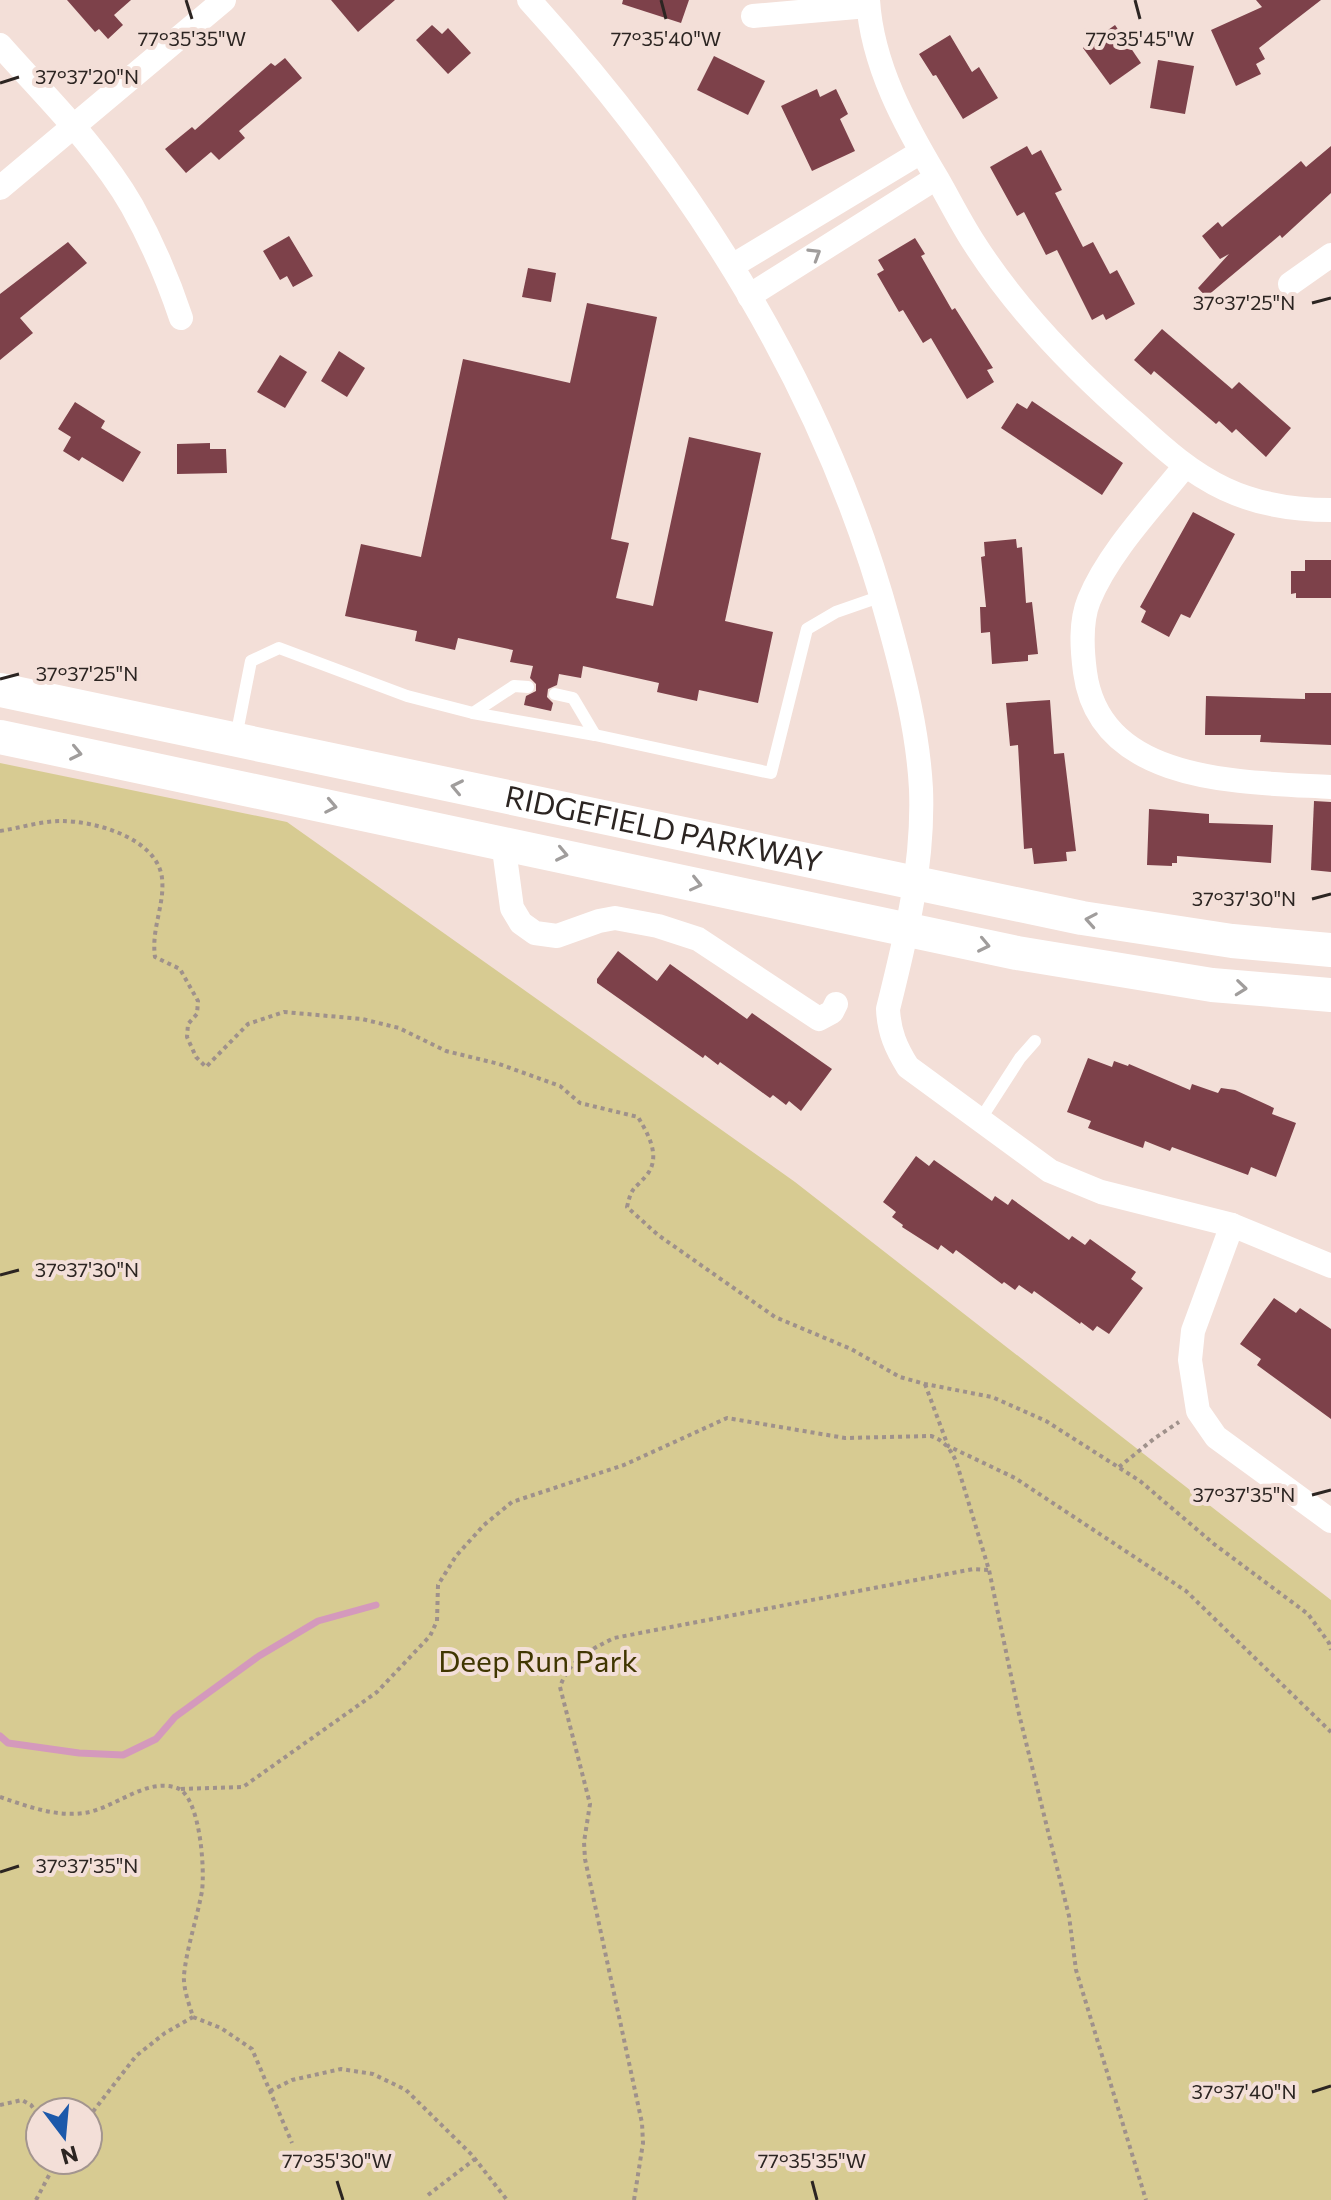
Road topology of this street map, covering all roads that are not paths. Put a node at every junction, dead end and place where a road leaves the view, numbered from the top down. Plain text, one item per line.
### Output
1 (224, 0) edge
2 (529, 0) edge
3 (868, 3) edge
4 (753, 16) dead end
5 (0, 45) edge
6 (73, 127) junction
7 (921, 152) junction
8 (936, 178) junction
9 (0, 188) edge
10 (1331, 255) edge
11 (732, 266) junction
12 (1290, 284) dead end
13 (749, 296) junction
14 (181, 318) dead end
15 (1185, 466) junction
16 (1331, 510) edge
17 (882, 596) junction
18 (528, 687) dead end
19 (0, 690) edge
20 (555, 694) dead end
21 (473, 713) junction
22 (595, 735) junction
23 (0, 737) edge
24 (236, 740) junction
25 (1331, 787) edge
26 (503, 842) junction
27 (916, 884) junction
28 (908, 929) junction
29 (1331, 950) edge
30 (1331, 995) edge
31 (836, 1004) dead end
32 (1035, 1041) dead end
33 (980, 1120) junction
34 (1232, 1225) junction
35 (1331, 1266) edge
36 (1331, 1521) edge

1 - 6 street
2 - 11 street
3 - 4 street
3 - 7 street
5 - 6 street
6 - 9 street
6 - 14 street
7 - 8 street
7 - 11 street
13 -> 8 street
8 - 15 street
10 - 12 street
11 - 13 street
13 - 17 street
15 - 16 street
15 - 25 street
17 - 22 lane
17 - 27 street
18 - 21 lane
19 - 24 main road, RIDGEFIELD PARKWAY
20 - 22 lane
21 - 22 lane
21 - 24 lane
23 -> 26 main road, RIDGEFIELD PARKWAY
27 -> 24 main road, RIDGEFIELD PARKWAY
26 -> 28 main road, RIDGEFIELD PARKWAY
26 - 31 street
27 - 28 street
29 -> 27 main road, RIDGEFIELD PARKWAY
28 -> 30 main road, RIDGEFIELD PARKWAY
28 - 33 street
32 - 33 lane
33 - 34 street
34 - 35 street
34 - 36 street

